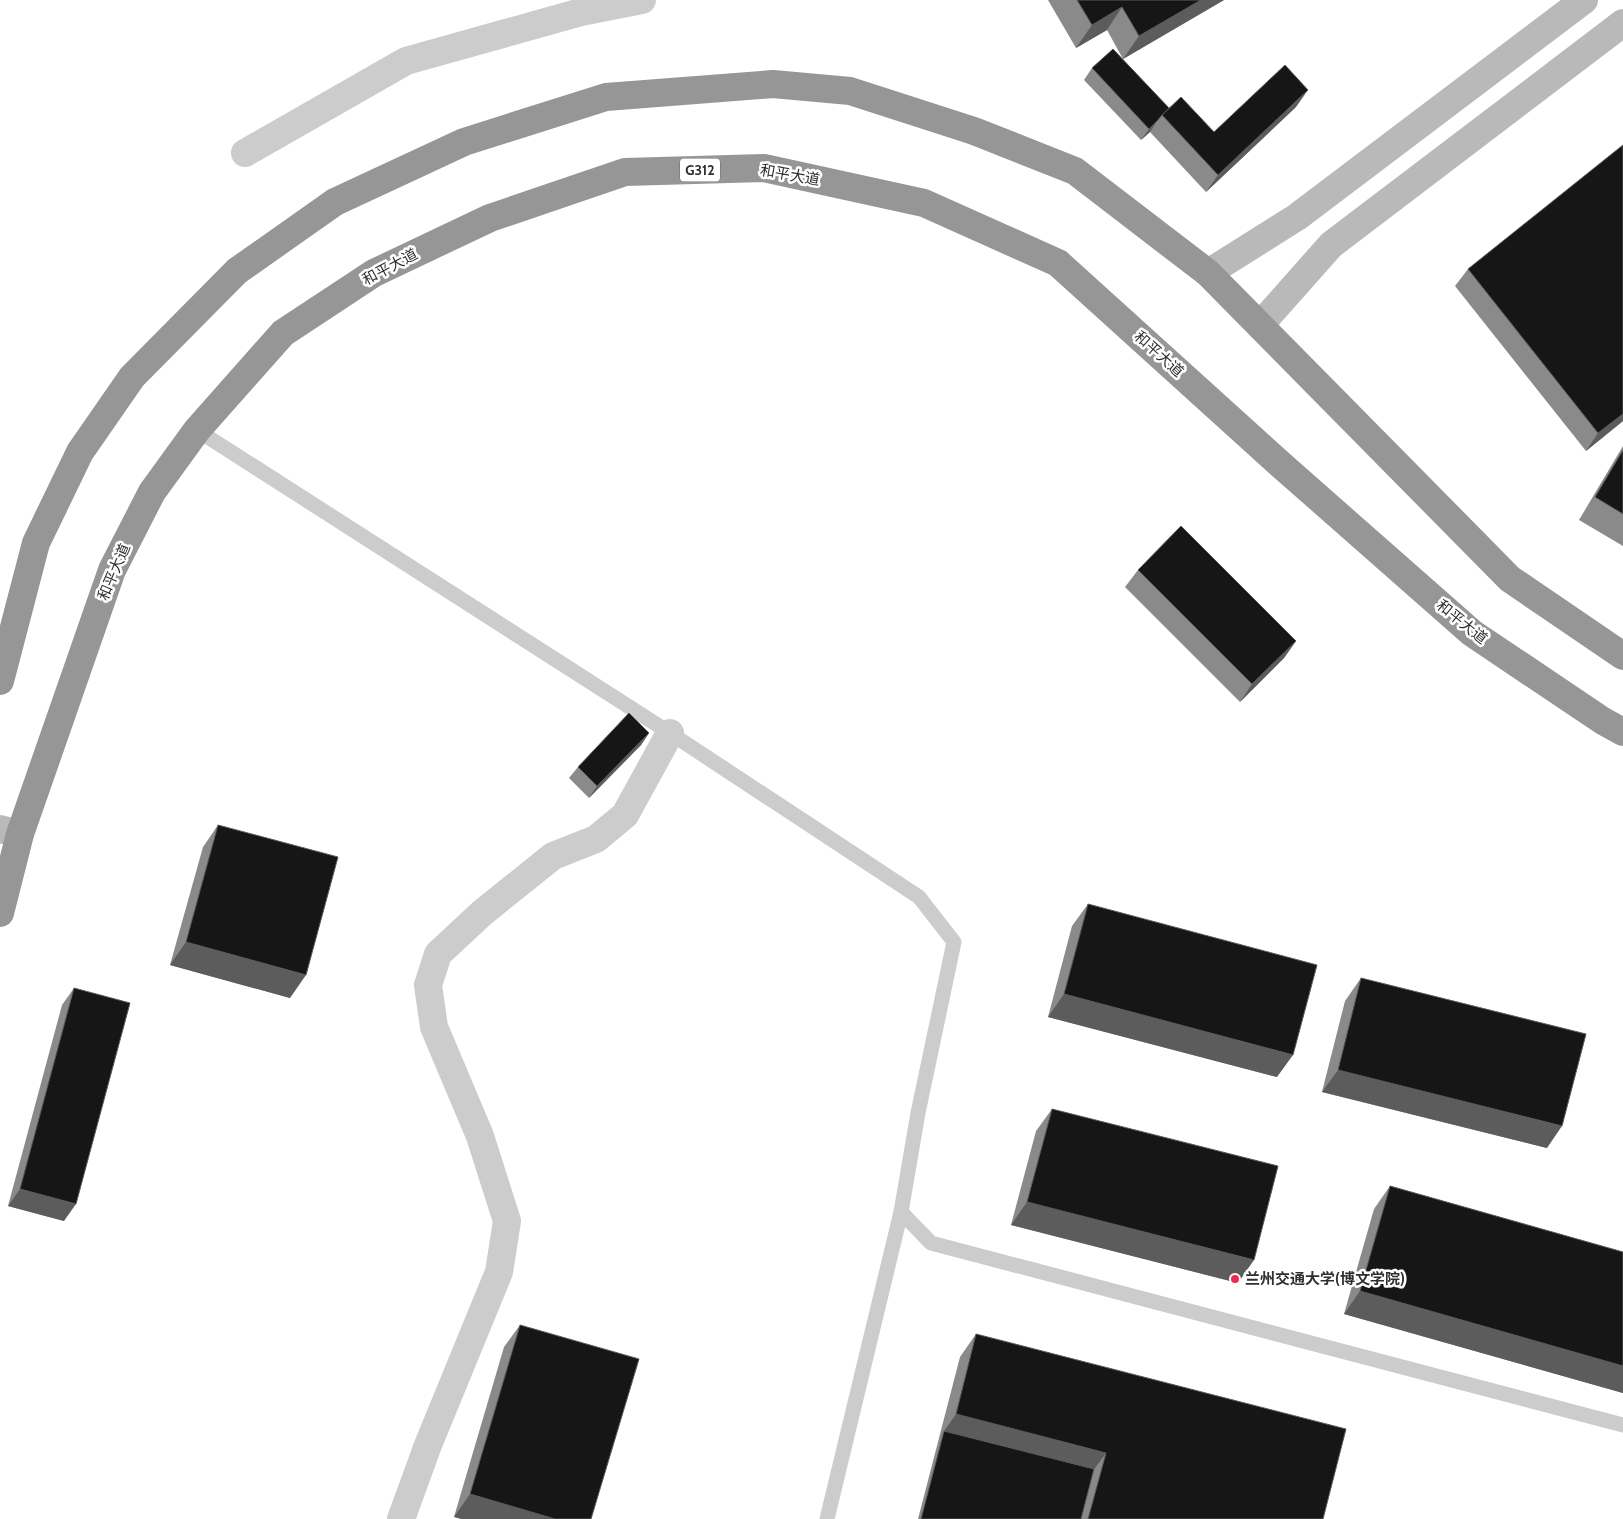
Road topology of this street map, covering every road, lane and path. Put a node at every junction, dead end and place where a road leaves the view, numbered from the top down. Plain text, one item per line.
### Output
1 (642, 0) edge
2 (1584, 0) edge
3 (1623, 23) edge
4 (244, 153) dead end
5 (1208, 273) junction
6 (1260, 325) junction
7 (197, 430) junction
8 (1623, 656) edge
9 (0, 681) edge
10 (1623, 732) edge
11 (670, 733) junction
12 (10, 832) edge
13 (0, 913) edge
14 (901, 1212) junction
15 (1623, 1425) edge
16 (401, 1519) edge
17 (828, 1519) edge

1 - 4 street
2 - 5 main road
3 - 6 main road
5 - 6 highway
5 - 9 highway
6 - 8 highway
7 - 10 highway, 和平大道 / G312
7 - 11 lane
7 - 12 highway, 和平大道 / G312
11 - 14 lane
11 - 16 street
12 - 13 highway, 和平大道 / G312
14 - 15 lane
14 - 17 lane

